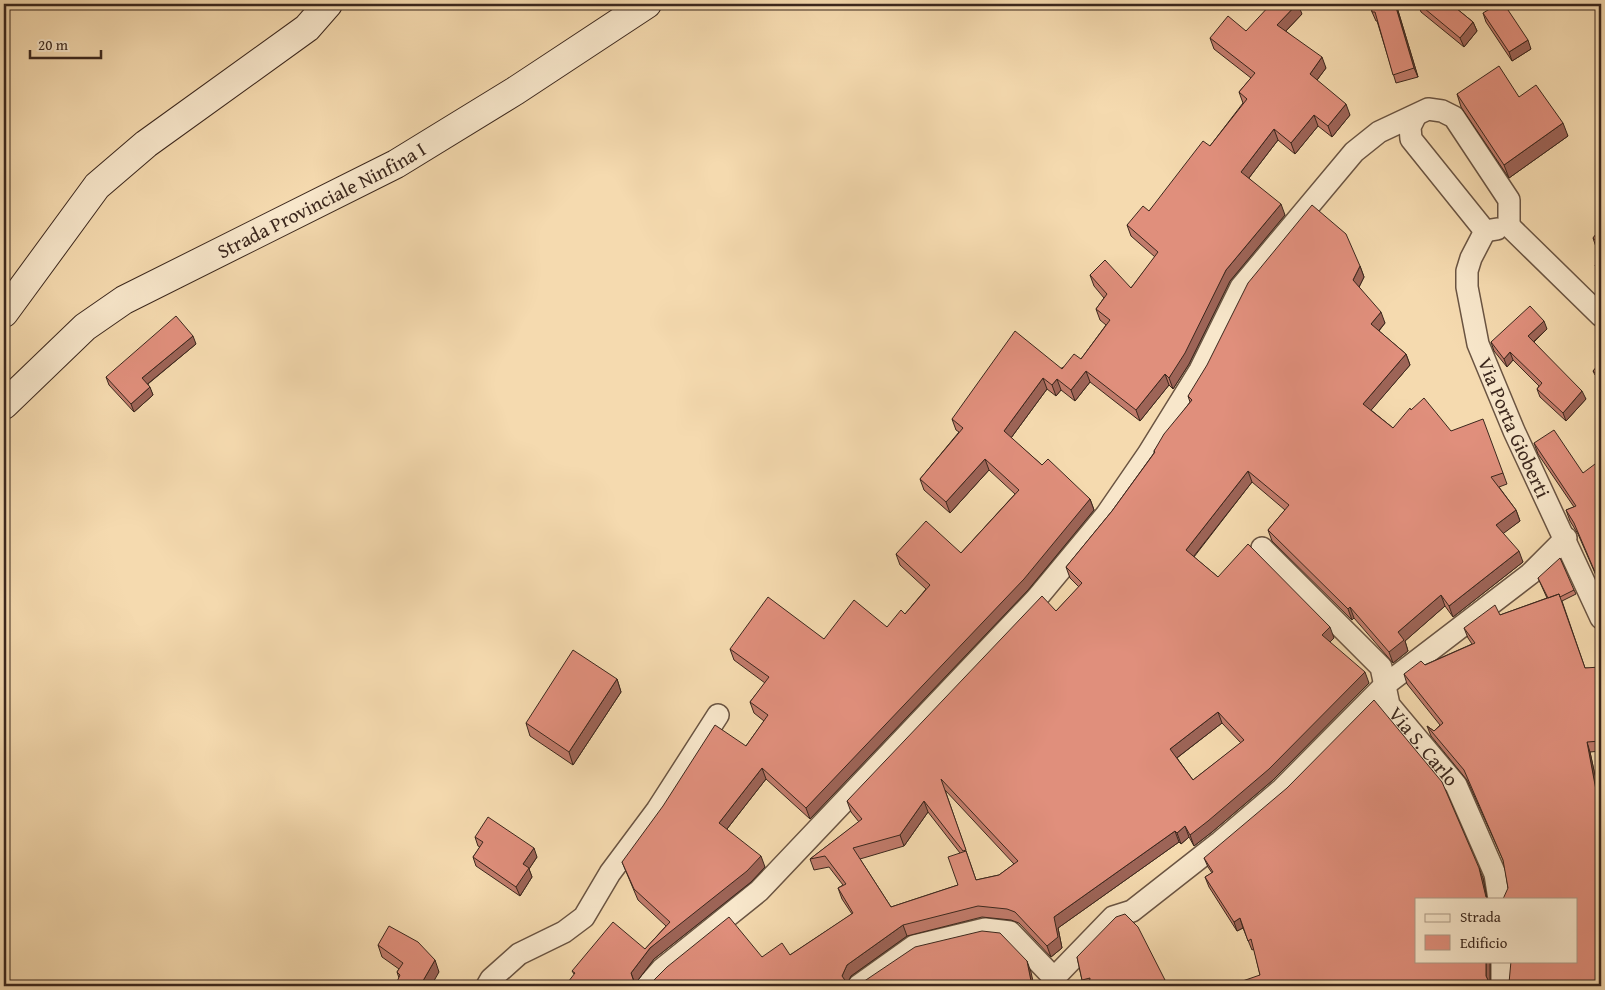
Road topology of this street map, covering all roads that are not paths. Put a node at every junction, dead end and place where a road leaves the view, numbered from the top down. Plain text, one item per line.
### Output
1 (328, 4) edge
2 (647, 4) edge
3 (1415, 117) junction
4 (1509, 226) junction
5 (1484, 231) junction
6 (4, 313) edge
7 (1601, 316) edge
8 (4, 405) edge
9 (1566, 538) junction
10 (1262, 548) dead end
11 (1601, 618) edge
12 (1385, 685) junction
13 (718, 715) dead end
14 (1499, 898) edge
15 (1502, 962) edge
16 (1054, 982) edge
17 (487, 986) edge
18 (647, 986) edge
19 (858, 986) edge
20 (1502, 986) edge

1 - 6 street
2 - 8 street, Strada Provinciale Ninfina I
3 - 4 street
3 - 5 street
3 - 18 street
4 - 5 street
4 - 7 street
5 - 9 street, Via Porta Gioberti
9 - 11 street, Via Porta Gioberti
9 - 12 street
10 - 12 street, Via S. Carlo
12 - 14 street, Via S. Carlo
12 - 16 street
13 - 17 street
15 - 20 street
16 - 19 street

